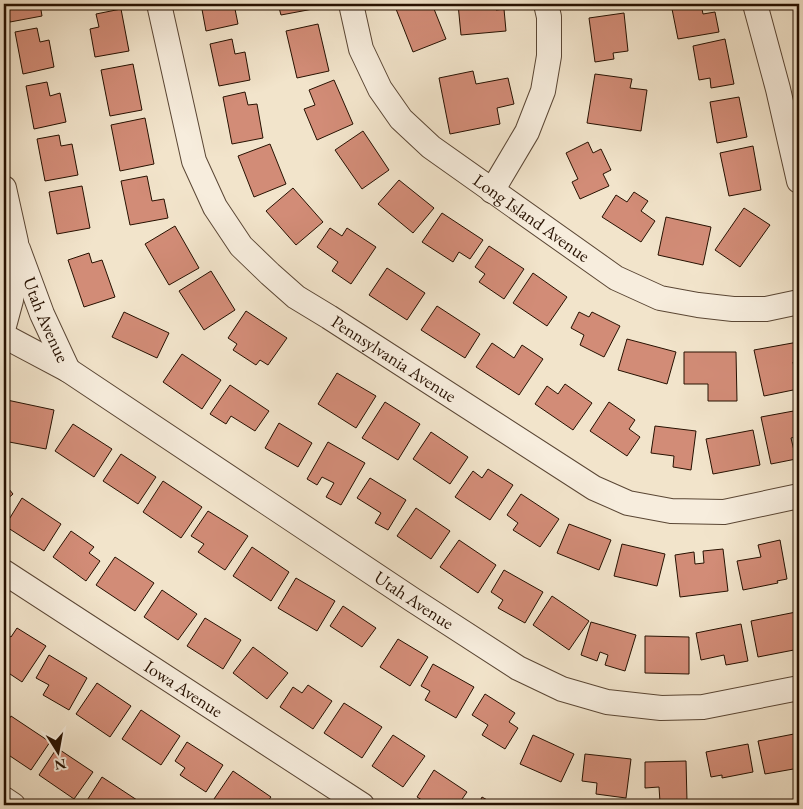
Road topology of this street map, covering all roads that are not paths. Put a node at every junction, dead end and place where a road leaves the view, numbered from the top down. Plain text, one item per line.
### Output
1 (159, 4) edge
2 (351, 4) edge
3 (546, 4) edge
4 (755, 4) edge
5 (799, 182) edge
6 (4, 188) edge
7 (492, 191) junction
8 (16, 242) junction
9 (799, 302) edge
10 (4, 326) edge
11 (4, 336) edge
12 (68, 370) junction
13 (799, 496) edge
14 (4, 572) edge
15 (799, 688) edge
16 (4, 799) edge
17 (13, 805) edge
18 (362, 805) edge

1 - 13 street, Pennsylvania Avenue
2 - 7 street, Long Island Avenue
3 - 7 street
4 - 5 street
6 - 8 street
7 - 9 street, Long Island Avenue
8 - 10 street
8 - 12 street, Utah Avenue
11 - 12 street, Utah Avenue
12 - 15 street, Utah Avenue
14 - 18 street, Iowa Avenue
16 - 17 street

